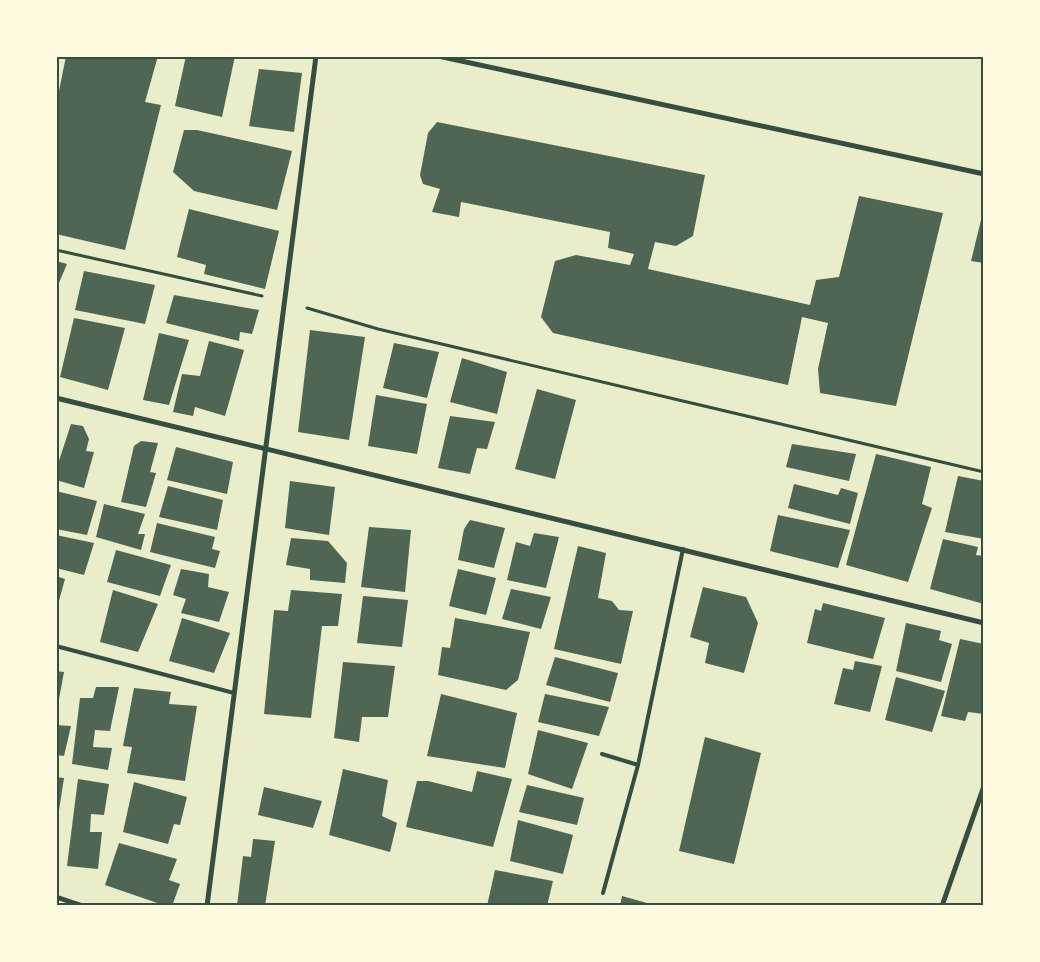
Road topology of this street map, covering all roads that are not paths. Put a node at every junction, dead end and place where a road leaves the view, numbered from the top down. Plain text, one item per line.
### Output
1 (316, 56) edge
2 (438, 56) edge
3 (984, 174) edge
4 (56, 398) edge
5 (265, 447) junction
6 (683, 549) junction
7 (984, 623) edge
8 (56, 646) edge
9 (234, 693) junction
10 (602, 754) dead end
11 (638, 765) junction
12 (984, 786) edge
13 (603, 893) dead end
14 (56, 897) edge
15 (83, 906) edge
16 (207, 906) edge
17 (942, 906) edge

1 - 5 street
2 - 3 street
4 - 5 street
5 - 6 street
5 - 9 street
6 - 7 street
6 - 11 lane
8 - 9 lane
9 - 16 street
10 - 11 lane
11 - 13 lane
12 - 17 street
14 - 15 street

